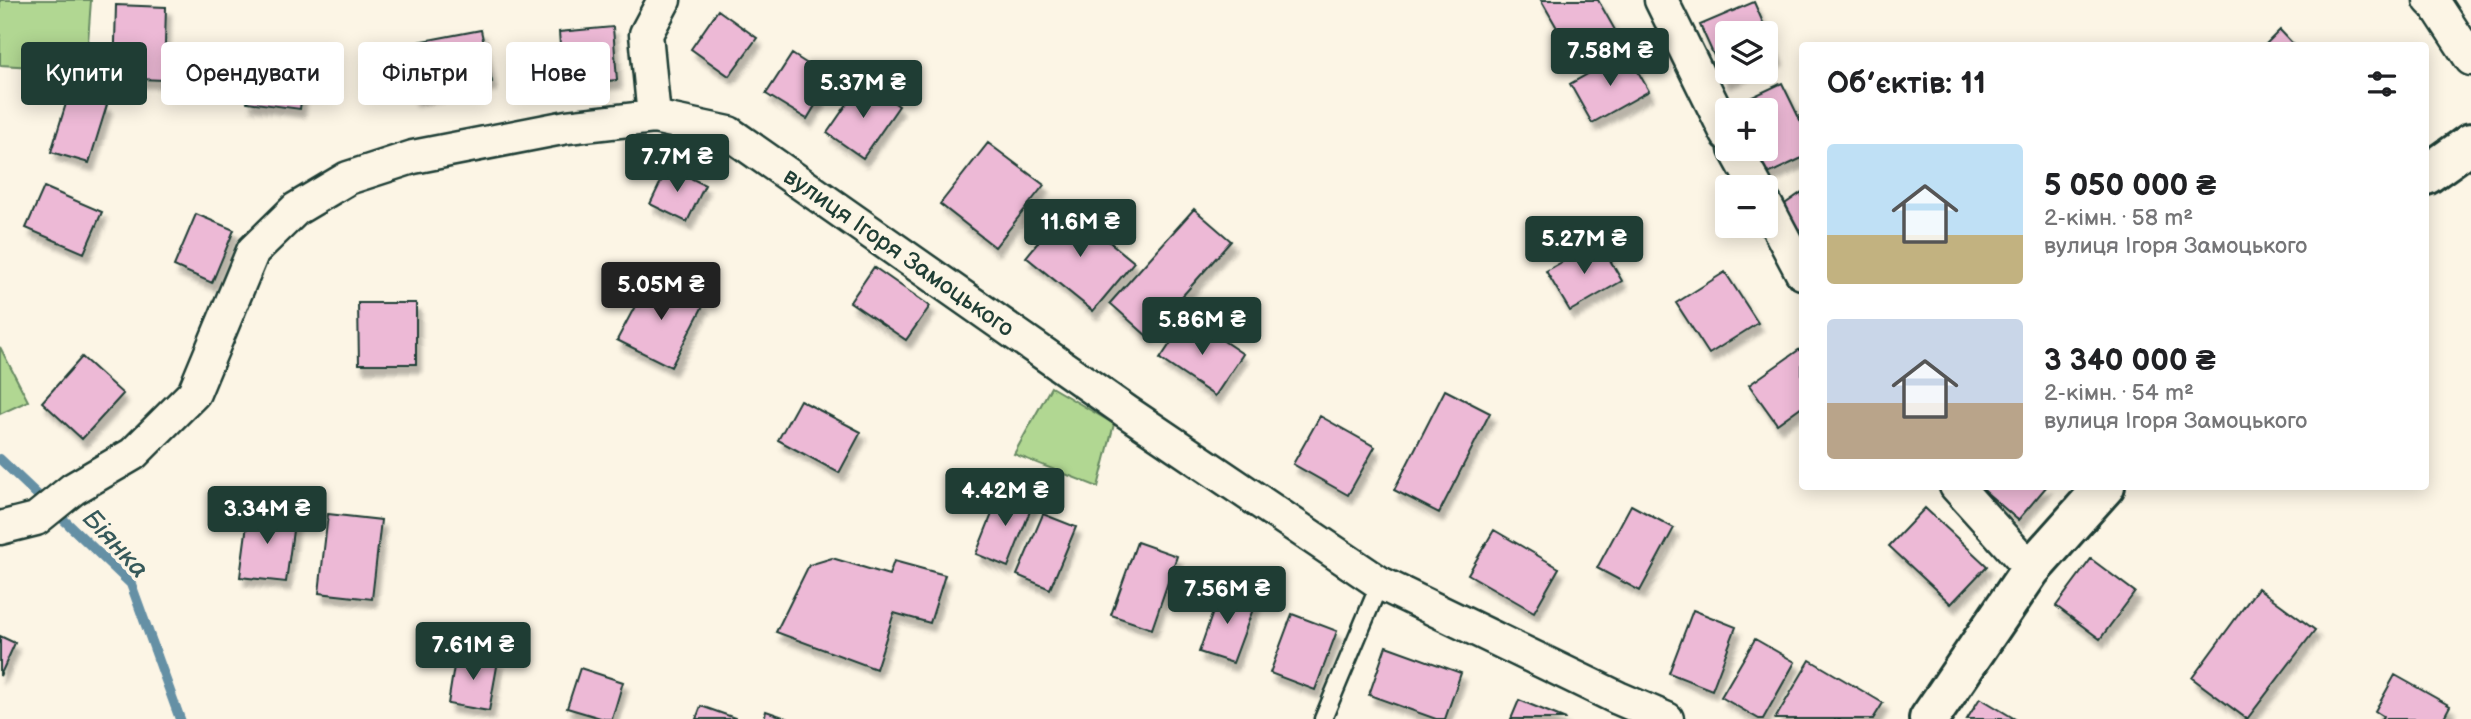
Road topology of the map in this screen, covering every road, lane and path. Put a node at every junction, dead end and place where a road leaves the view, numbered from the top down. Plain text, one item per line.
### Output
1 (664, 0) edge
2 (1661, 0) edge
3 (2430, 0) edge
4 (2471, 59) edge
5 (1715, 110) edge
6 (654, 117) junction
7 (2471, 143) edge
8 (2429, 173) edge
9 (1778, 228) edge
10 (1799, 267) edge
11 (1960, 490) edge
12 (2101, 490) edge
13 (0, 528) edge
14 (2031, 569) junction
15 (1380, 583) junction
16 (1323, 719) edge
17 (1667, 719) edge
18 (1929, 719) edge

1 - 6 street
2 - 5 street
3 - 4 street
6 - 13 street, вулиця Ігоря Замоцького
6 - 15 street, вулиця Ігоря Замоцького
7 - 8 main road
9 - 10 street
11 - 14 street
12 - 14 main road
14 - 18 main road
15 - 16 lane
15 - 17 street, вулиця Ігоря Замоцького

